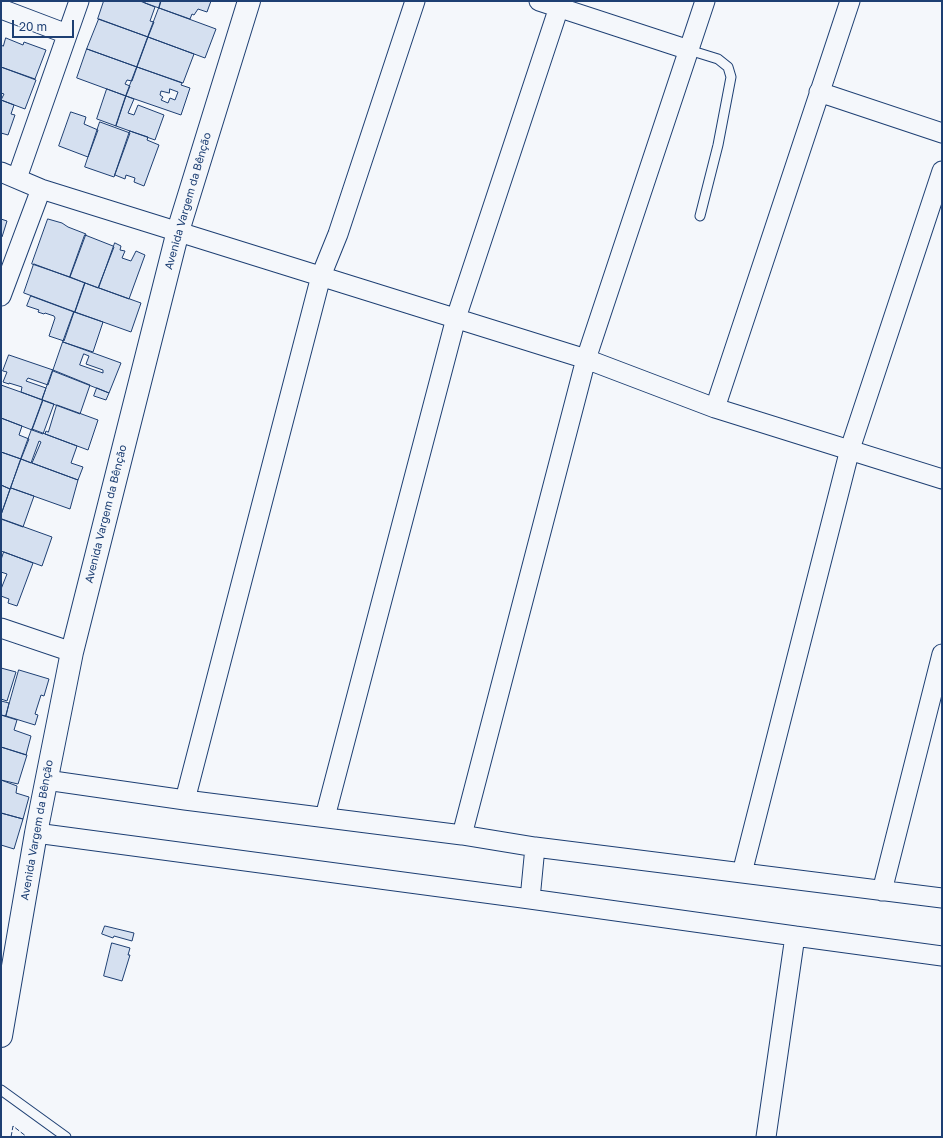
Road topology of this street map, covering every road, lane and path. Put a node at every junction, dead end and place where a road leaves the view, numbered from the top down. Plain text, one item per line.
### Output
1 (79, 1) edge
2 (249, 1) edge
3 (415, 1) edge
4 (539, 1) edge
5 (705, 1) edge
6 (850, 1) edge
7 (560, 4) edge
8 (1, 9) edge
9 (67, 34) junction
10 (689, 50) junction
11 (819, 92) junction
12 (942, 132) edge
13 (942, 171) edge
14 (9, 175) edge
15 (41, 189) junction
16 (700, 216) dead end
17 (178, 231) junction
18 (321, 276) junction
19 (1, 296) edge
20 (456, 318) junction
21 (586, 359) junction
22 (715, 408) junction
23 (850, 449) junction
24 (942, 479) edge
25 (1, 628) edge
26 (72, 652) junction
27 (942, 654) edge
28 (46, 780) junction
29 (185, 800) junction
30 (325, 817) junction
31 (36, 833) junction
32 (462, 835) junction
33 (535, 846) junction
34 (742, 873) junction
35 (882, 891) junction
36 (942, 898) edge
37 (530, 899) junction
38 (795, 936) junction
39 (942, 956) edge
40 (1, 1036) edge
41 (1, 1090) edge
42 (66, 1137) edge
43 (766, 1137) edge

1 - 9 street
2 - 17 street, Avenida Vargem da Bênção
3 - 18 street
4 - 7 street
5 - 10 street
6 - 11 street
7 - 10 street
7 - 20 street
8 - 9 street
9 - 14 street
10 - 16 lane
10 - 21 street
11 - 12 street
11 - 22 street
13 - 23 street
14 - 15 street
15 - 17 street
15 - 19 street
17 - 18 street
17 - 26 street, Avenida Vargem da Bênção
18 - 20 street
18 - 29 street
20 - 21 street
20 - 30 street
21 - 22 street
21 - 32 street
22 - 23 street
23 - 24 street
23 - 34 street
25 - 26 street
26 - 28 street, Avenida Vargem da Bênção
27 - 35 street
28 - 29 street
28 - 31 street, Avenida Vargem da Bênção
29 - 30 street
30 - 32 street
31 - 37 street
31 - 40 street, Avenida Vargem da Bênção
32 - 33 street
33 - 34 street
33 - 37 street
34 - 35 street
35 - 36 street
37 - 38 street
38 - 39 street
38 - 43 street
41 - 42 lane

